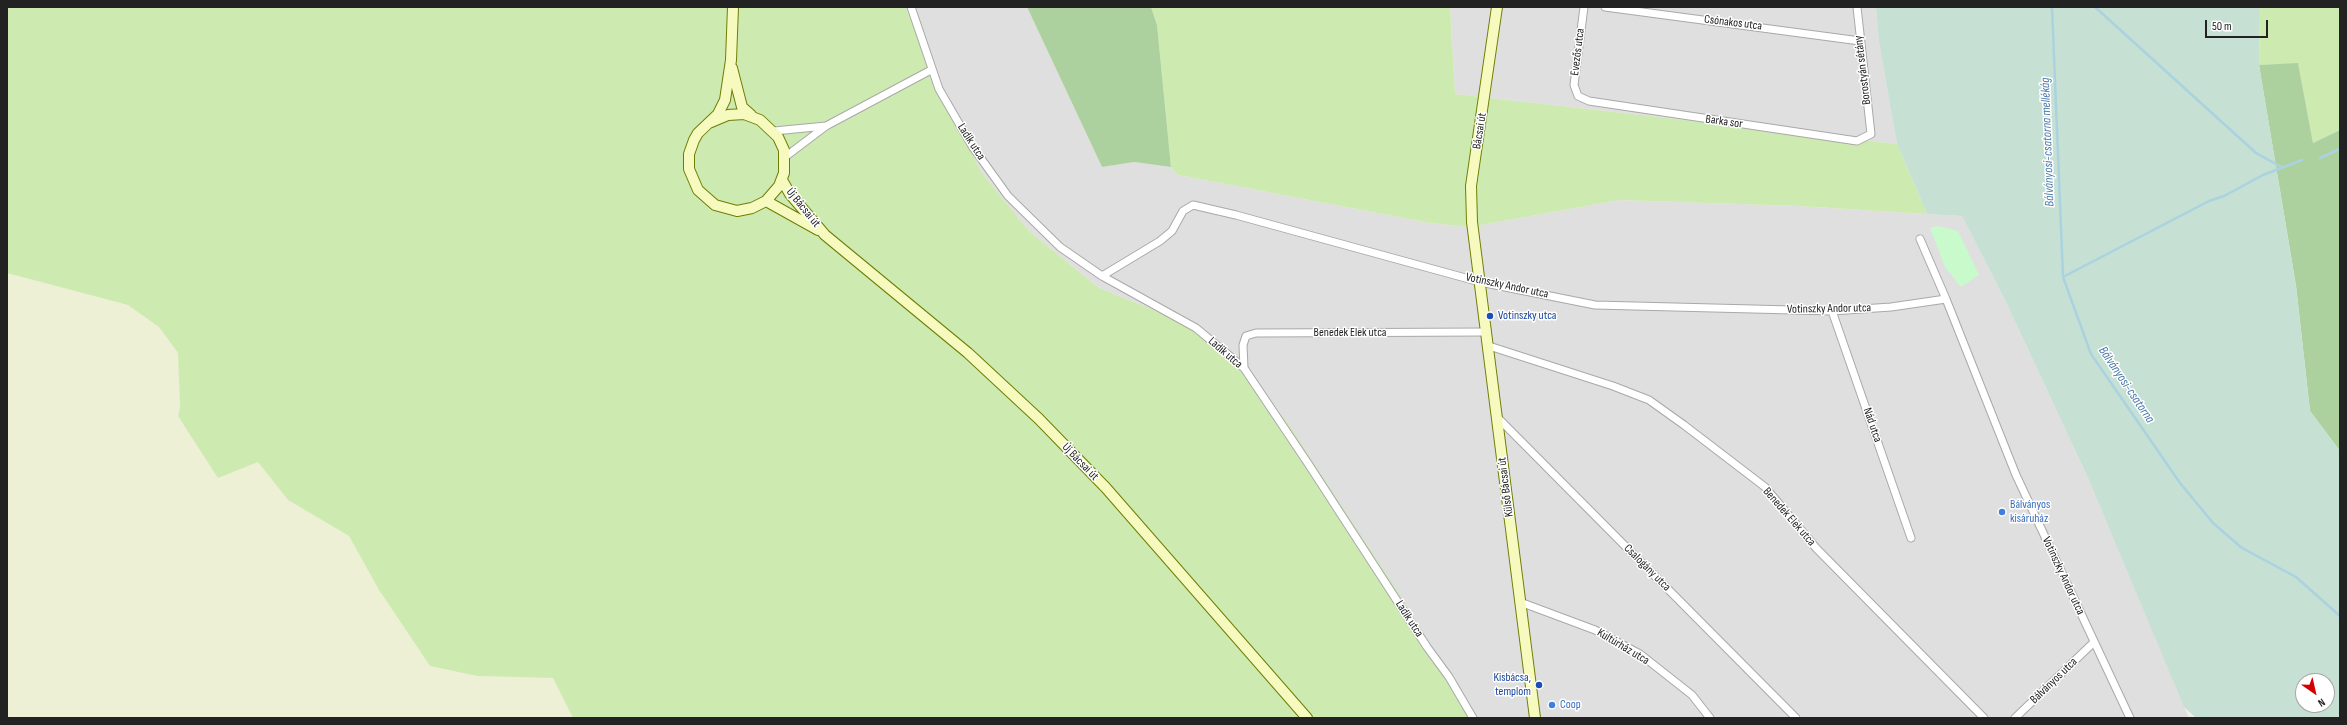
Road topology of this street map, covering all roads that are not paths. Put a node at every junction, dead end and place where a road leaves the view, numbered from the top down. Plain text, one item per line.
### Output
1 (734, 7) edge
2 (911, 7) edge
3 (1497, 7) edge
4 (1584, 7) edge
5 (1605, 7) edge
6 (1857, 7) edge
7 (1860, 41) junction
8 (731, 60) junction
9 (931, 70) junction
10 (1578, 96) joint
11 (752, 116) junction
12 (709, 123) junction
13 (826, 126) junction
14 (774, 131) junction
15 (1871, 134) joint
16 (785, 157) junction
17 (782, 180) junction
18 (766, 201) junction
19 (826, 235) junction
20 (1920, 239) dead end
21 (1476, 256) joint
22 (1102, 276) junction
23 (1480, 282) junction
24 (1946, 299) junction
25 (1832, 311) junction
26 (1487, 332) junction
27 (1489, 346) junction
28 (1244, 368) junction
29 (1498, 418) junction
30 (1911, 538) dead end
31 (1520, 602) junction
32 (2094, 643) junction
33 (1307, 718) edge
34 (1473, 718) edge
35 (1535, 718) edge
36 (1710, 718) edge
37 (1796, 718) edge
38 (1984, 718) edge
39 (2015, 718) edge
40 (2130, 718) edge

1 - 8 street
2 - 9 street, Ladik utca
3 - 21 street, Bácsai út
4 - 10 street, Evezős utca
5 - 7 street, Csónakos utca
6 - 7 street, Borostyán sétány
7 - 15 street, Borostyán sétány
8 - 11 street, Új Bácsai út
8 - 12 street, Új Bácsai út
9 - 13 street
9 - 22 street, Ladik utca
10 - 15 street, Barka sor
11 - 12 street, Új Bácsai út
11 - 14 street, Új Bácsai út
12 - 18 street, Új Bácsai út
13 - 14 street
13 - 16 street
14 - 16 street, Új Bácsai út
16 - 17 street, Új Bácsai út
17 - 18 street, Új Bácsai út
17 - 19 street, Új Bácsai út
18 - 19 street, Új Bácsai út
19 - 33 street, Új Bácsai út
20 - 24 street, Votinszky Andor utca
21 - 23 street, Külső Bácsai út
22 - 23 street, Votinszky Andor utca
22 - 28 street, Ladik utca
23 - 25 street, Votinszky Andor utca
23 - 26 street, Külső Bácsai út
24 - 25 street, Votinszky Andor utca
24 - 32 street, Votinszky Andor utca
25 - 30 street, Nád utca
26 - 27 street, Külső Bácsai út
26 - 28 street, Benedek Elek utca
27 - 29 street, Külső Bácsai út
27 - 38 street, Benedek Elek utca
28 - 34 street, Ladik utca
29 - 31 street, Külső Bácsai út
29 - 37 street, Csalogány utca
31 - 35 street, Külső Bácsai út
31 - 36 street, Kultúrház utca
32 - 39 street, Bálványos utca
32 - 40 street, Votinszky Andor utca

